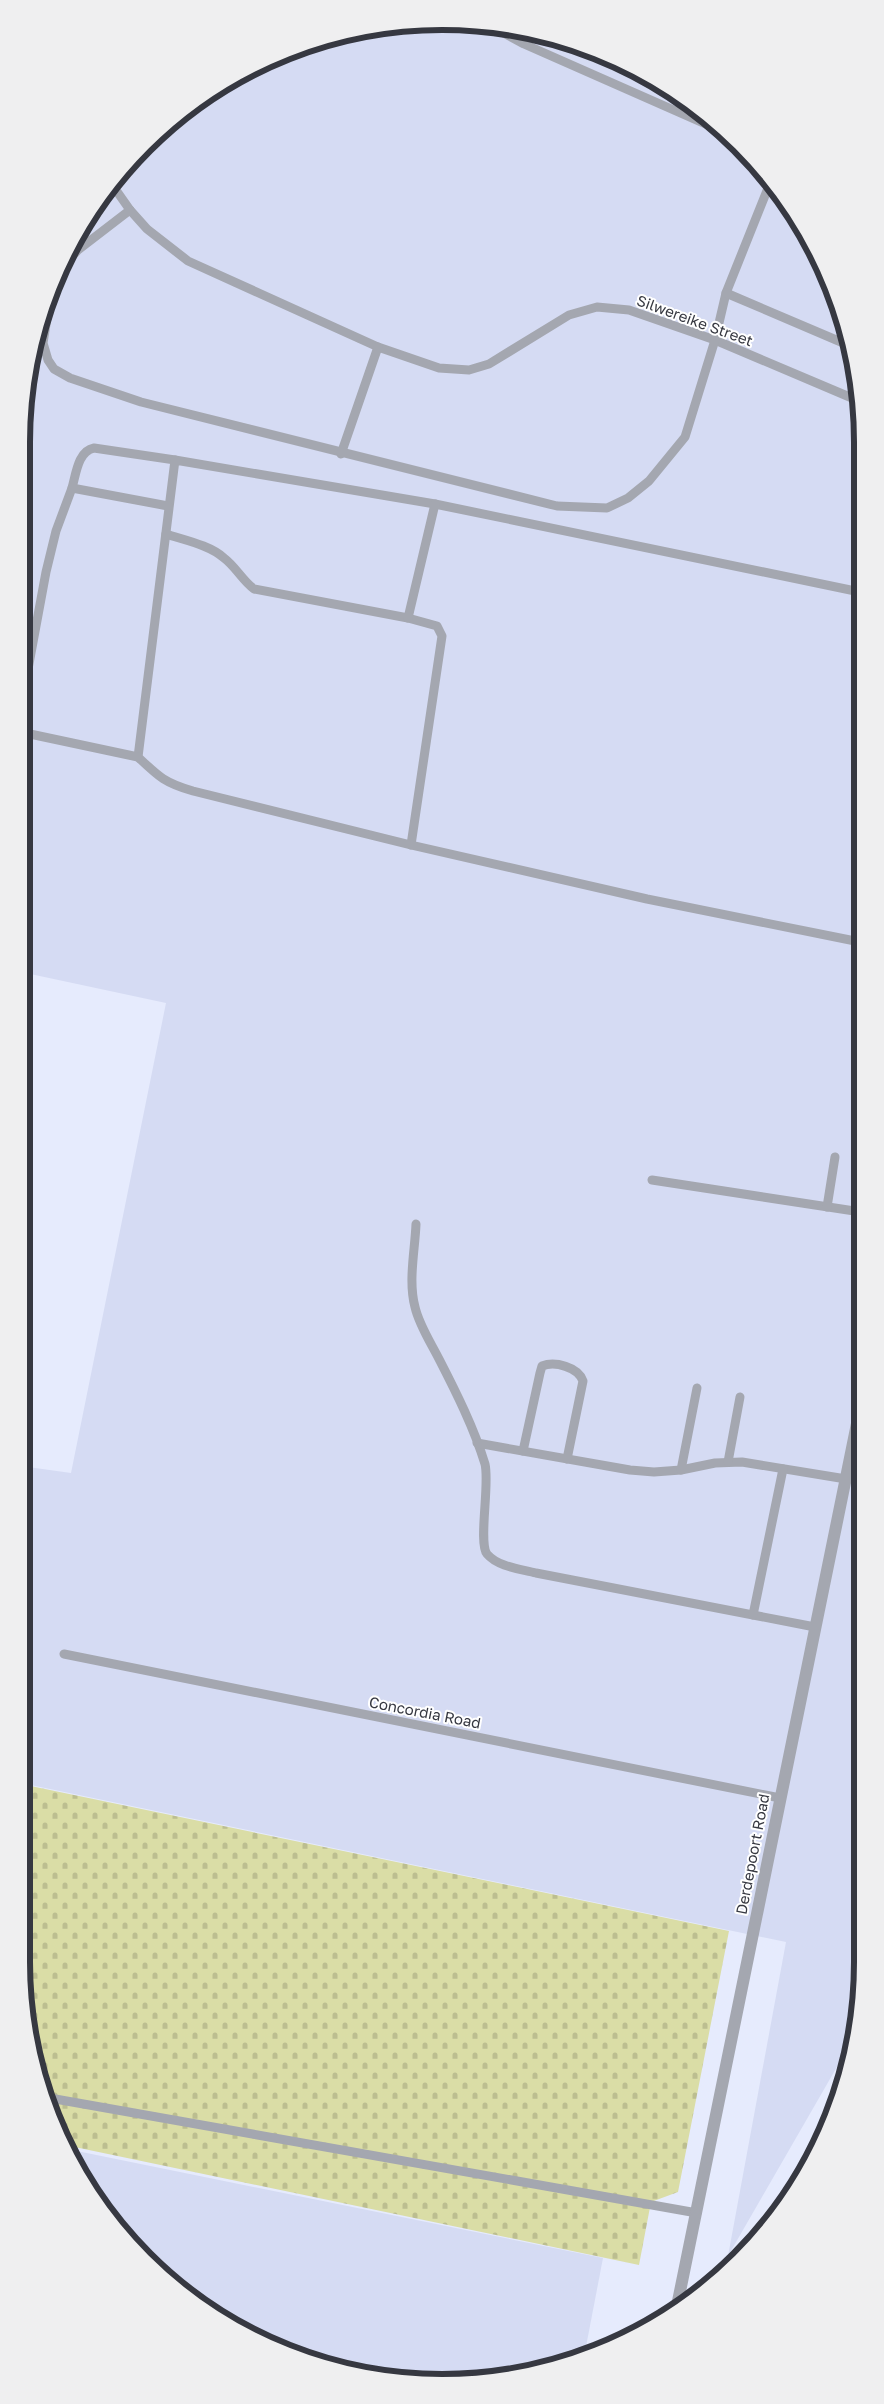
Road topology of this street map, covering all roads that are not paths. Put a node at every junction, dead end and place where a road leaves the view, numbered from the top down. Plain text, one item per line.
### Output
1 (509, 36) edge
2 (703, 123) edge
3 (768, 189) edge
4 (116, 190) edge
5 (130, 210) junction
6 (77, 251) edge
7 (726, 293) junction
8 (45, 333) edge
9 (715, 340) junction
10 (842, 342) edge
11 (378, 347) junction
12 (851, 398) edge
13 (342, 454) junction
14 (175, 460) junction
15 (72, 488) junction
16 (436, 504) junction
17 (168, 506) junction
18 (166, 534) junction
19 (854, 591) edge
20 (408, 618) junction
21 (30, 658) edge
22 (30, 734) edge
23 (138, 757) junction
24 (411, 845) junction
25 (854, 941) edge
26 (835, 1157) dead end
27 (652, 1180) dead end
28 (827, 1207) junction
29 (854, 1211) edge
30 (416, 1224) dead end
31 (697, 1388) dead end
32 (740, 1397) dead end
33 (854, 1442) edge
34 (477, 1443) junction
35 (523, 1451) junction
36 (567, 1459) junction
37 (728, 1462) junction
38 (783, 1469) junction
39 (681, 1470) junction
40 (846, 1479) junction
41 (753, 1615) junction
42 (815, 1626) junction
43 (64, 1654) dead end
44 (780, 1798) junction
45 (54, 2100) edge
46 (697, 2213) junction
47 (678, 2300) edge

1 - 2 lane
3 - 7 lane
4 - 5 lane, Silwereike Street
5 - 6 lane
5 - 11 lane, Silwereike Street
7 - 9 lane
7 - 10 lane
8 - 13 lane
9 - 11 lane, Silwereike Street
9 - 12 lane, Silwereike Street
9 - 13 lane
11 - 13 lane
14 - 15 lane
14 - 16 lane
14 - 17 lane
15 - 17 lane
15 - 21 lane
16 - 19 lane
16 - 20 lane
17 - 18 lane
18 - 20 lane
18 - 23 lane
20 - 24 lane
22 - 23 lane
23 - 24 lane
24 - 25 lane
26 - 28 lane
27 - 28 lane
28 - 29 lane
30 - 34 lane
31 - 39 lane
32 - 37 lane
33 - 40 street, Derdepoort Road
34 - 35 lane
34 - 41 lane
35 - 36 lane
35 - 36 lane
36 - 39 lane
37 - 38 lane
37 - 39 lane
38 - 40 lane
38 - 41 lane
40 - 42 street, Derdepoort Road
41 - 42 lane
42 - 44 street, Derdepoort Road
43 - 44 lane, Concordia Road
44 - 46 street, Derdepoort Road
45 - 46 lane
46 - 47 street, Derdepoort Road

